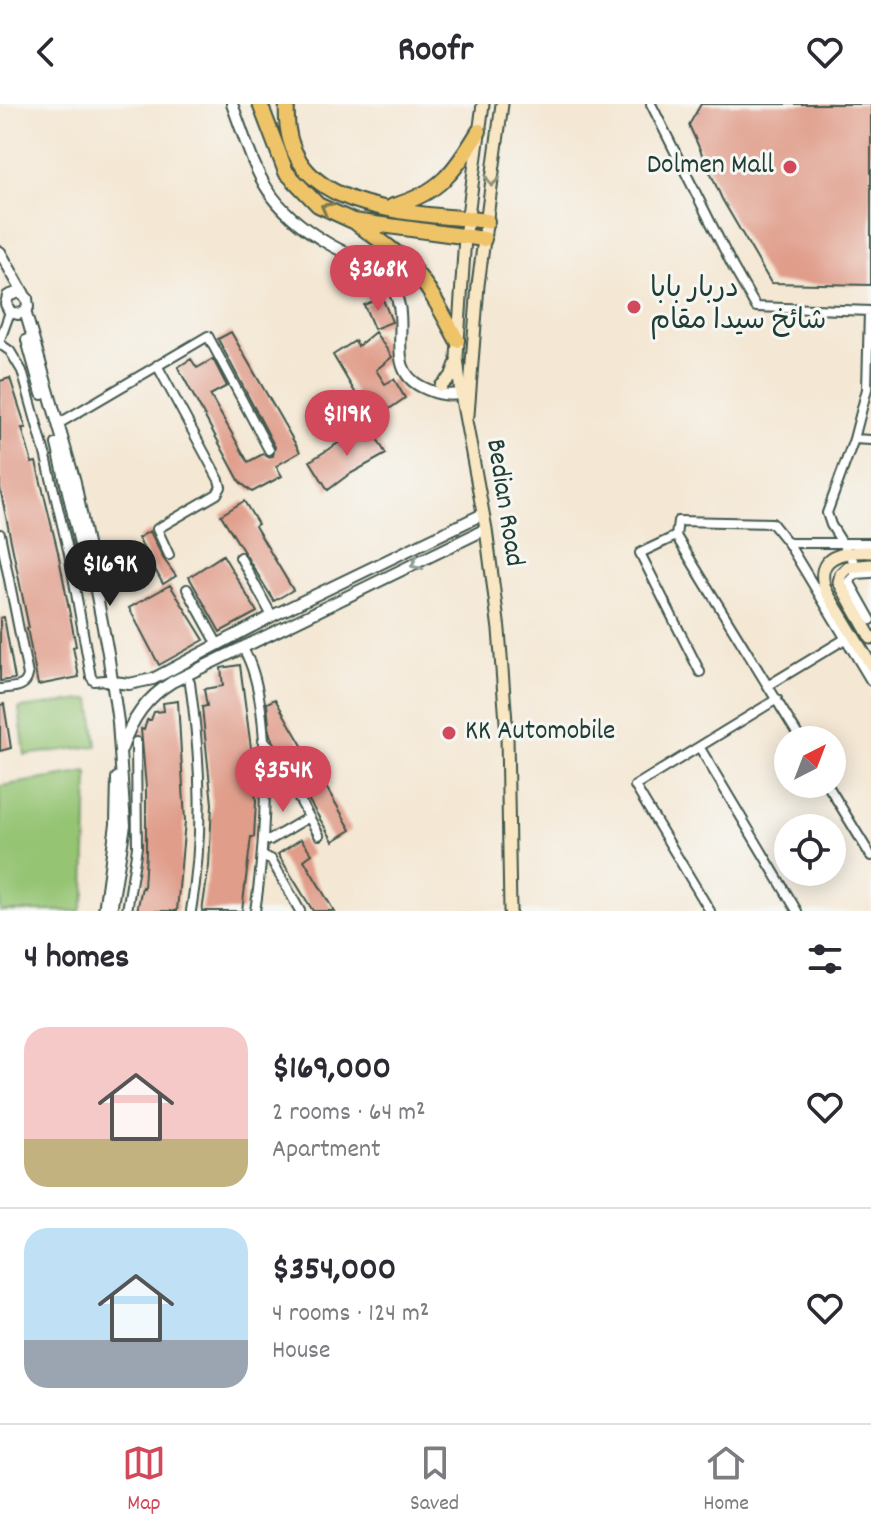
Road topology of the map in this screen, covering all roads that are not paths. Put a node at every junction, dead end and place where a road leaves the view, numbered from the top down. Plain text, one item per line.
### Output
1 (232, 104) edge
2 (260, 104) edge
3 (287, 104) edge
4 (483, 104) edge
5 (502, 104) edge
6 (651, 104) edge
7 (479, 131) junction
8 (385, 208) junction
9 (468, 218) junction
10 (353, 221) junction
11 (487, 221) junction
12 (465, 237) junction
13 (484, 239) junction
14 (0, 252) edge
15 (0, 290) edge
16 (24, 294) junction
17 (15, 310) junction
18 (870, 311) edge
19 (457, 340) junction
20 (0, 342) edge
21 (457, 357) junction
22 (157, 365) junction
23 (441, 386) junction
24 (424, 388) junction
25 (466, 388) junction
26 (58, 424) junction
27 (854, 439) junction
28 (871, 440) edge
29 (269, 450) dead end
30 (483, 514) junction
31 (486, 529) junction
32 (0, 534) edge
33 (676, 536) junction
34 (788, 543) junction
35 (871, 543) edge
36 (844, 547) junction
37 (871, 552) edge
38 (169, 555) dead end
39 (240, 557) dead end
40 (856, 565) junction
41 (871, 565) edge
42 (871, 573) edge
43 (344, 583) junction
44 (187, 589) dead end
45 (822, 593) junction
46 (351, 596) junction
47 (277, 614) junction
48 (871, 620) edge
49 (289, 626) junction
50 (871, 638) edge
51 (845, 639) junction
52 (218, 645) junction
53 (242, 647) junction
54 (871, 665) edge
55 (700, 672) dead end
56 (186, 675) junction
57 (170, 677) junction
58 (108, 681) junction
59 (871, 681) edge
60 (769, 685) junction
61 (0, 689) edge
62 (777, 699) junction
63 (114, 720) junction
64 (131, 726) junction
65 (793, 726) edge
66 (263, 740) junction
67 (136, 742) dead end
68 (700, 748) junction
69 (121, 751) junction
70 (836, 798) edge
71 (309, 817) junction
72 (319, 835) dead end
73 (264, 840) junction
74 (263, 856) junction
75 (871, 856) edge
76 (104, 911) edge
77 (111, 911) edge
78 (127, 911) edge
79 (191, 911) edge
80 (255, 911) edge
81 (300, 911) edge
82 (510, 911) edge
83 (710, 911) edge
84 (797, 911) edge

1 - 24 street
10 -> 2 highway
3 - 8 highway
4 - 7 main road, Bedian Road
5 -> 11 main road
6 - 18 street
7 - 8 highway
7 - 9 main road, Bedian Road
8 - 9 highway
9 - 11 highway
9 - 12 main road, Bedian Road
10 - 12 highway
10 - 19 highway
11 - 13 main road
12 - 13 highway
12 - 19 main road, Bedian Road
13 - 25 main road
14 - 16 street
15 - 17 street
16 - 17 street
16 - 17 street
17 - 20 street
17 - 26 street
17 - 58 street
18 - 27 street
19 - 21 main road, Bedian Road
20 - 58 street
21 - 23 main road
21 - 25 main road, Bedian Road
22 - 26 street
22 - 29 street
22 - 38 street
23 - 24 street
23 - 25 street
24 - 25 street
25 - 30 main road, Bedian Road
26 - 58 street
27 - 28 street
27 - 36 street
30 - 31 main road, Bedian Road
30 - 43 street
31 -> 46 street
31 - 82 main road, Bedian Road
32 - 61 street
33 - 34 street
33 - 55 street
33 - 60 street
34 - 36 street
34 - 45 street
35 - 36 street
36 - 37 main road
36 - 40 street
36 - 45 main road
39 - 47 street
40 - 41 main road
40 - 50 main road
42 - 48 street
43 - 46 street
43 - 47 street
44 - 52 street
45 - 51 street
45 - 54 main road
46 - 49 street
47 - 49 street
47 - 52 street
49 - 53 street
51 - 59 street
51 - 60 street
52 - 57 street
53 - 56 street
53 - 66 street
56 - 57 street
56 - 79 street
57 - 58 street
57 - 64 street
58 - 63 street
60 - 62 street
62 - 65 street
62 - 68 street
63 - 64 street
63 - 69 street
63 - 76 street
64 - 69 street
66 - 71 street
66 - 73 street
67 - 78 street
68 - 83 street
68 - 84 street
69 - 77 street
70 - 75 street
71 - 72 street
71 - 73 street
73 - 74 street
74 - 80 street
74 - 81 street

